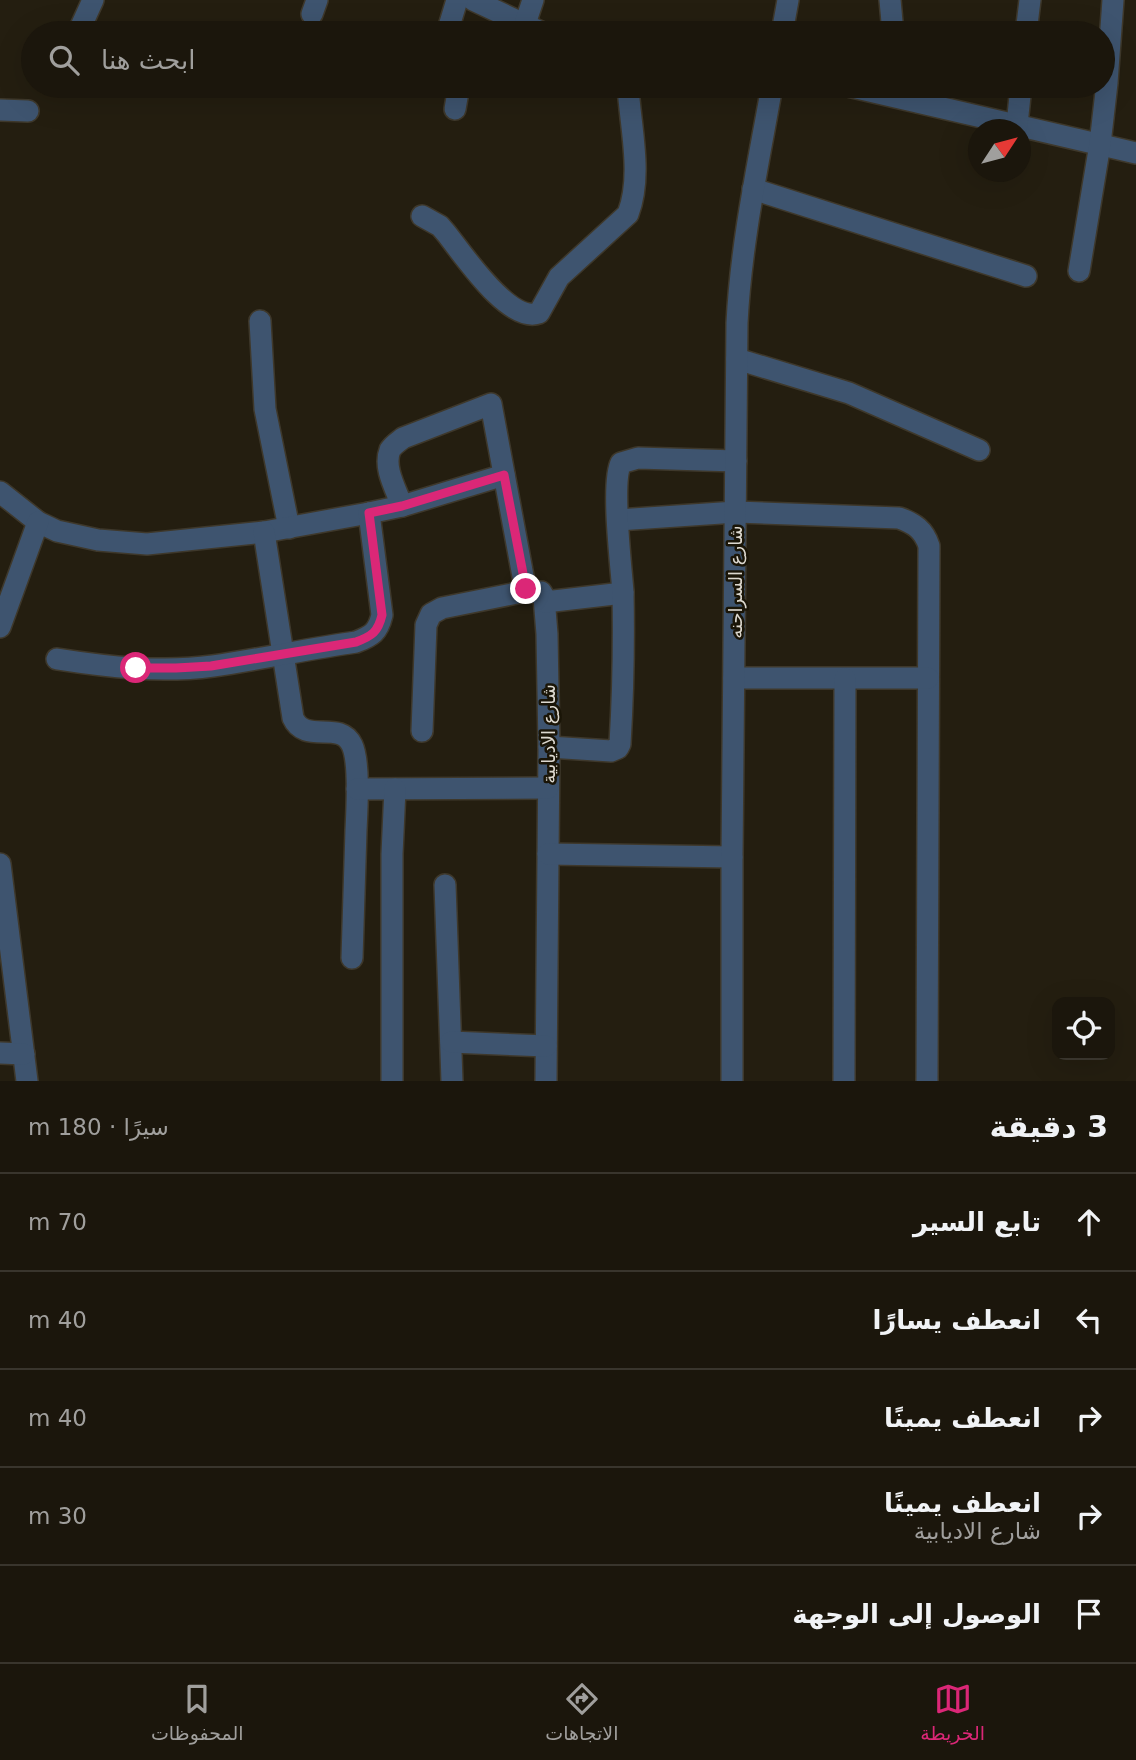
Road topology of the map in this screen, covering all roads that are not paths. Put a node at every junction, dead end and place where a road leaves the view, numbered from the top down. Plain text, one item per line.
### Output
1 (93, 0) edge
2 (457, 0) edge
3 (473, 0) edge
4 (533, 0) edge
5 (788, 0) edge
6 (890, 0) edge
7 (1030, 0) edge
8 (1113, 0) edge
9 (83, 21) edge
10 (451, 21) edge
11 (517, 21) edge
12 (534, 21) edge
13 (784, 21) edge
14 (892, 21) edge
15 (1027, 21) edge
16 (1111, 21) edge
17 (457, 98) edge
18 (629, 98) edge
19 (770, 98) edge
20 (921, 98) edge
21 (1020, 98) edge
22 (1105, 98) edge
23 (455, 109) dead end
24 (0, 110) edge
25 (28, 111) dead end
26 (996, 119) edge
27 (1018, 119) edge
28 (1031, 128) edge
29 (1100, 144) junction
30 (1136, 153) edge
31 (753, 189) junction
32 (422, 216) dead end
33 (1079, 271) dead end
34 (1026, 276) dead end
35 (260, 321) dead end
36 (737, 359) junction
37 (979, 450) dead end
38 (736, 461) junction
39 (504, 475) junction
40 (1, 496) edge
41 (402, 506) junction
42 (736, 512) junction
43 (369, 513) junction
44 (618, 520) junction
45 (38, 522) junction
46 (289, 528) junction
47 (264, 532) junction
48 (622, 593) junction
49 (536, 596) junction
50 (0, 627) edge
51 (282, 653) junction
52 (57, 659) dead end
53 (734, 678) junction
54 (928, 678) junction
55 (845, 679) junction
56 (422, 731) dead end
57 (549, 747) junction
58 (548, 788) junction
59 (357, 789) junction
60 (395, 789) junction
61 (548, 854) junction
62 (732, 857) junction
63 (0, 864) edge
64 (445, 885) dead end
65 (352, 958) dead end
66 (451, 1042) junction
67 (546, 1046) junction
68 (0, 1053) edge
69 (24, 1054) junction
70 (27, 1081) edge
71 (392, 1081) edge
72 (452, 1081) edge
73 (546, 1081) edge
74 (732, 1081) edge
75 (844, 1081) edge
76 (926, 1081) edge

1 - 9 street
2 - 10 street
3 - 11 street
4 - 12 street
5 - 13 street
6 - 14 street
7 - 15 street
8 - 16 street
17 - 23 street
18 - 32 street
19 - 31 street, شارع السراحنه
20 - 26 street
21 - 27 street
22 - 29 street
24 - 25 street
28 - 29 street
29 - 30 street
29 - 33 street
31 - 34 street
31 - 36 street, شارع السراحنه
35 - 46 street
36 - 37 street
36 - 38 street, شارع السراحنه
38 - 42 street, شارع السراحنه
38 - 44 street
39 - 41 street
39 - 41 street, شارع الاديابية
39 - 49 street, شارع الاديابية
40 - 45 street
41 - 43 street
42 - 44 street
42 - 53 street, شارع السراحنه
42 - 54 street
43 - 46 street
43 - 51 street
44 - 48 street
45 - 47 street
45 - 50 street
46 - 47 street
47 - 51 street
48 - 49 street
48 - 57 street
49 - 56 street
49 - 57 street, شارع الاديابية
51 - 52 street
51 - 59 street
53 - 55 street
53 - 62 street, شارع السراحنه
54 - 55 street
54 - 76 street
55 - 75 street
57 - 58 street, شارع الاديابية
58 - 60 street
58 - 61 street, شارع الاديابية
59 - 60 street
59 - 65 street
60 - 71 street
61 - 62 street
61 - 67 street, شارع الاديابية
62 - 74 street, شارع السراحنه
63 - 69 street
64 - 66 street
66 - 67 street
66 - 72 street
67 - 73 street, شارع الاديابية
68 - 69 street
69 - 70 street

